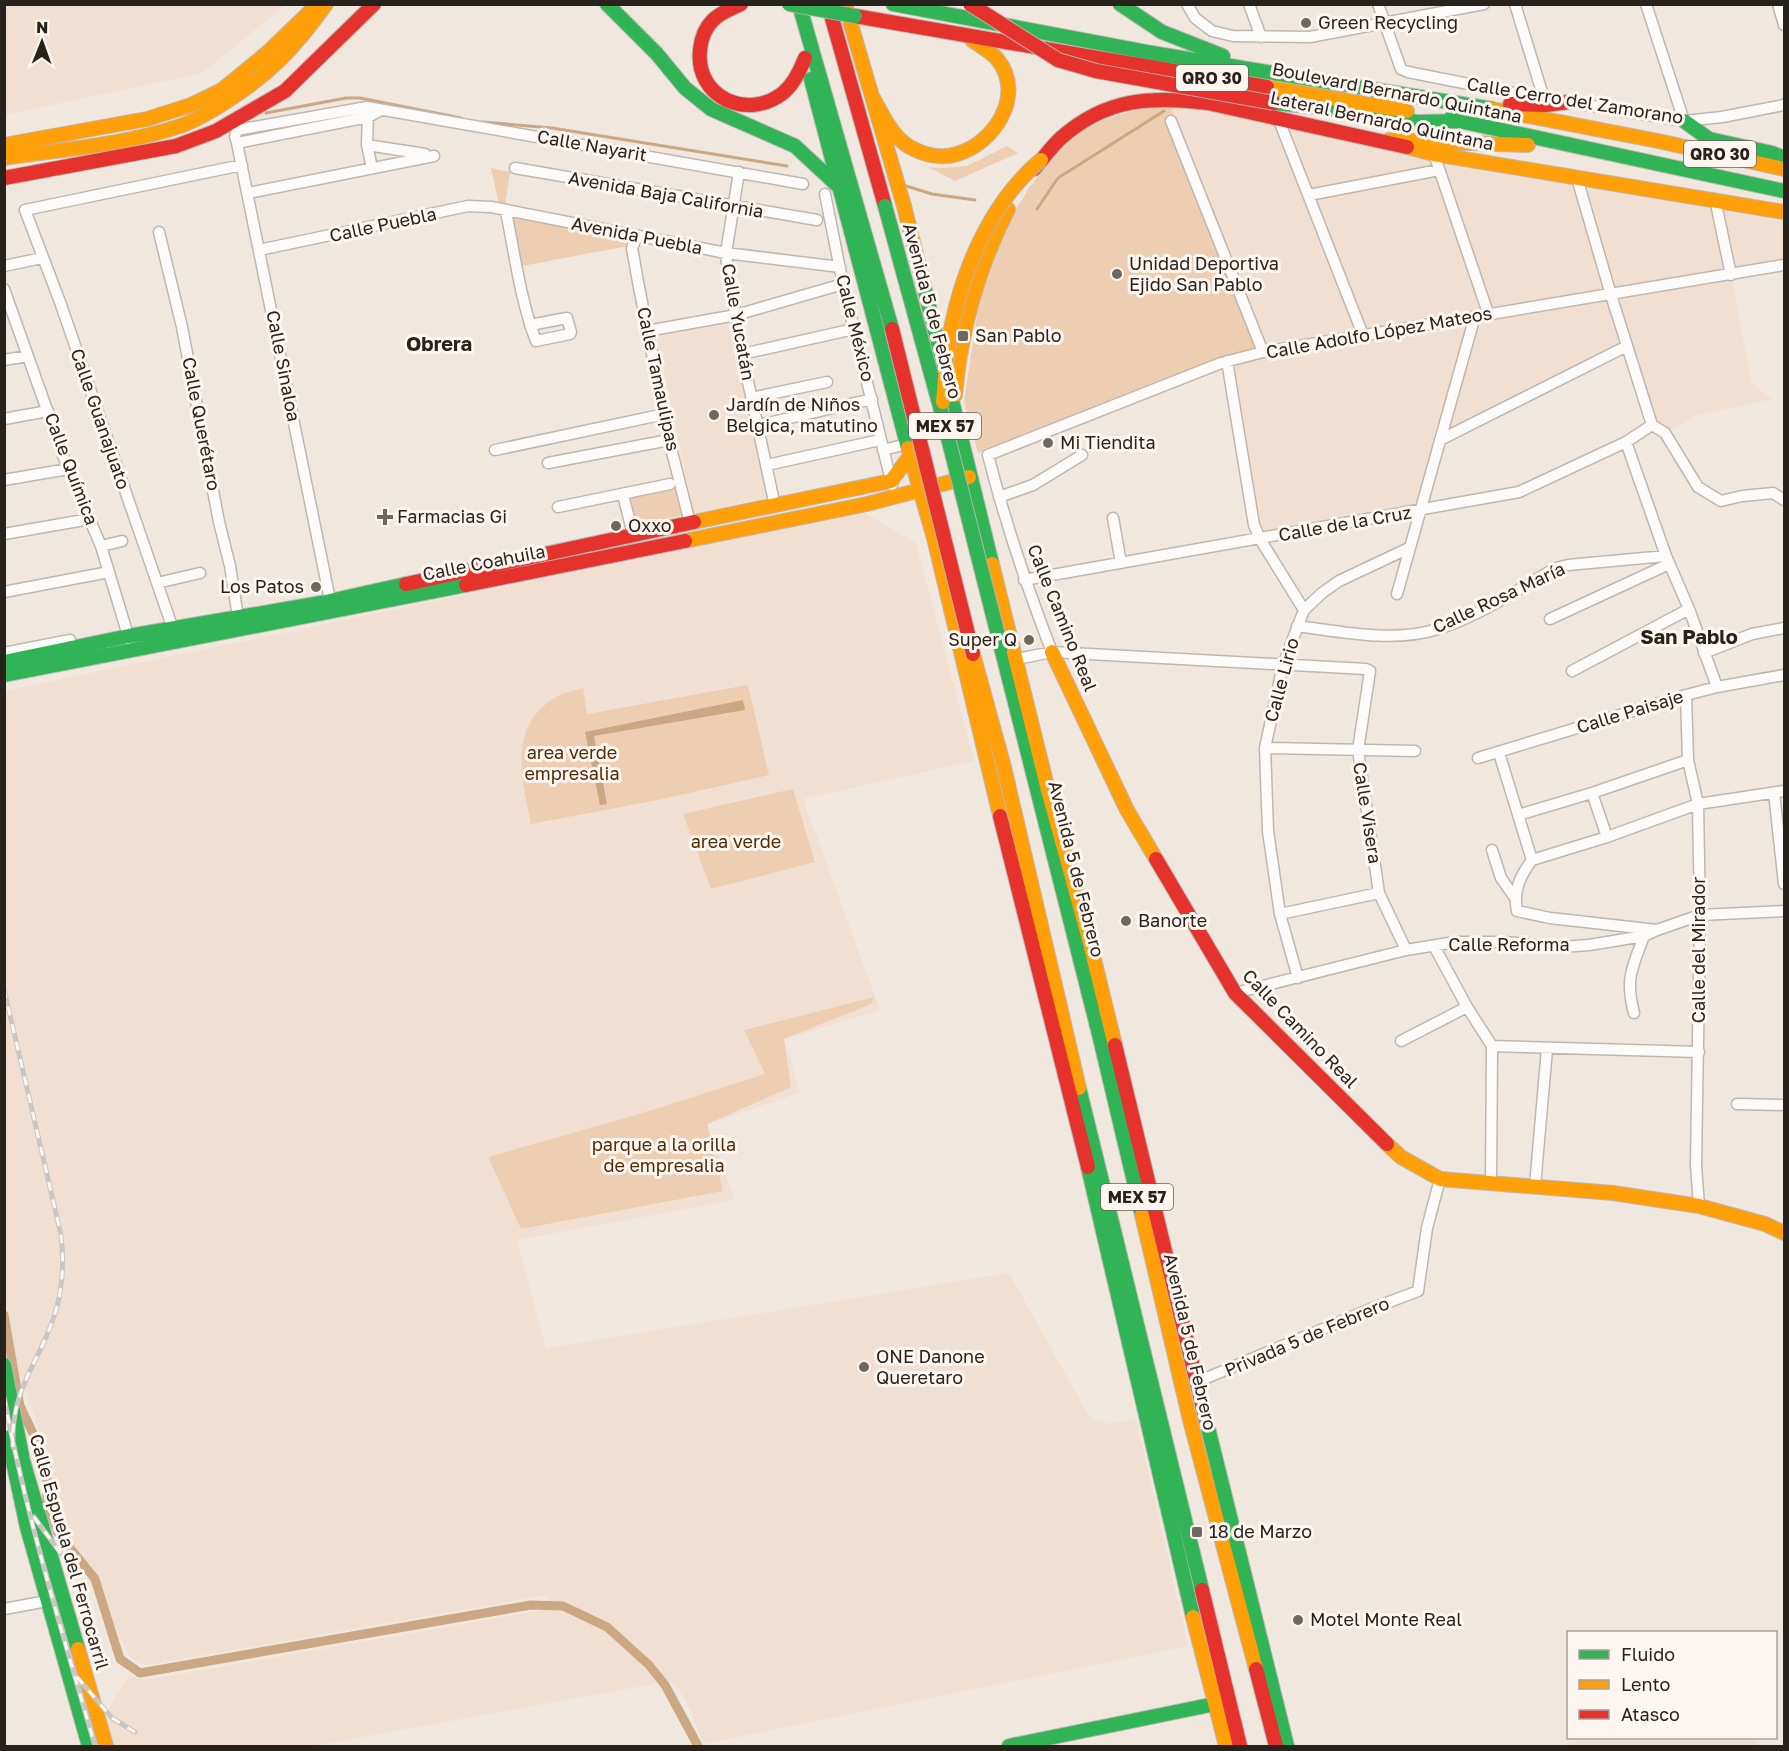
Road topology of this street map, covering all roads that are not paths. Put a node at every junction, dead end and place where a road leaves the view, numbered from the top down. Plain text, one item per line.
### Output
1 (318, 4) edge
2 (326, 4) edge
3 (374, 4) edge
4 (607, 4) edge
5 (741, 4) edge
6 (789, 4) edge
7 (794, 4) edge
8 (799, 4) edge
9 (828, 4) edge
10 (845, 4) edge
11 (893, 4) edge
12 (970, 4) edge
13 (1120, 4) edge
14 (1187, 4) edge
15 (1249, 4) edge
16 (1378, 4) edge
17 (1484, 4) edge
18 (1515, 4) edge
19 (1646, 4) edge
20 (1778, 4) edge
21 (1384, 24) junction
22 (1785, 25) edge
23 (939, 30) junction
24 (1261, 37) junction
25 (805, 58) junction
26 (1305, 77) junction
27 (873, 98) junction
28 (1544, 99) junction
29 (1444, 101) junction
30 (1569, 102) junction
31 (1785, 105) edge
32 (368, 112) junction
33 (1278, 118) junction
34 (1171, 121) dead end
35 (1684, 121) junction
36 (1462, 122) junction
37 (236, 138) joint
38 (1389, 140) junction
39 (4, 145) edge
40 (367, 145) junction
41 (1568, 146) junction
42 (1434, 154) junction
43 (4, 158) edge
44 (1785, 158) edge
45 (242, 165) junction
46 (372, 168) junction
47 (515, 168) dead end
48 (1785, 169) edge
49 (1439, 170) junction
50 (739, 172) junction
51 (4, 178) edge
52 (1577, 178) junction
53 (803, 184) dead end
54 (839, 187) junction
55 (1785, 191) edge
56 (248, 193) junction
57 (825, 194) dead end
58 (1309, 195) junction
59 (1715, 200) junction
60 (732, 207) junction
61 (506, 212) junction
62 (1785, 212) edge
63 (817, 220) dead end
64 (159, 232) dead end
65 (637, 236) junction
66 (260, 250) junction
67 (726, 253) junction
68 (42, 258) junction
69 (1785, 265) edge
70 (4, 266) edge
71 (840, 267) junction
72 (1731, 275) junction
73 (843, 284) junction
74 (4, 289) edge
75 (1611, 295) junction
76 (7, 302) edge
77 (1488, 314) junction
78 (736, 315) junction
79 (1475, 316) junction
80 (530, 325) junction
81 (854, 329) junction
82 (647, 331) junction
83 (1363, 335) junction
84 (1627, 346) junction
85 (1263, 352) junction
86 (742, 354) junction
87 (28, 356) junction
88 (4, 360) edge
89 (1227, 361) junction
90 (827, 382) dead end
91 (752, 398) junction
92 (872, 399) junction
93 (48, 411) junction
94 (948, 411) junction
95 (665, 414) junction
96 (4, 419) edge
97 (759, 424) junction
98 (1652, 425) junction
99 (669, 440) junction
100 (1440, 440) junction
101 (1626, 442) junction
102 (881, 445) junction
103 (495, 450) dead end
104 (909, 450) junction
105 (988, 455) joint
106 (1082, 455) dead end
107 (548, 463) dead end
108 (767, 465) junction
109 (68, 469) junction
110 (969, 477) junction
111 (4, 480) edge
112 (891, 481) junction
113 (670, 484) dead end
114 (920, 489) junction
115 (623, 495) junction
116 (896, 496) junction
117 (999, 497) junction
118 (1785, 500) edge
119 (775, 506) junction
120 (558, 507) dead end
121 (1420, 510) junction
122 (1113, 518) dead end
123 (90, 519) junction
124 (690, 523) junction
125 (4, 534) edge
126 (633, 534) junction
127 (1260, 539) junction
128 (122, 541) dead end
129 (101, 546) junction
130 (1408, 548) junction
131 (1668, 560) junction
132 (1122, 563) junction
133 (109, 572) junction
134 (200, 573) dead end
135 (1024, 580) junction
136 (157, 583) junction
137 (4, 592) edge
138 (1397, 594) dead end
139 (330, 600) junction
140 (1689, 609) junction
141 (1304, 610) junction
142 (238, 617) junction
143 (1550, 619) dead end
144 (1297, 626) junction
145 (1785, 628) edge
146 (172, 630) junction
147 (127, 632) junction
148 (134, 650) junction
149 (1052, 652) junction
150 (1704, 652) junction
151 (4, 653) edge
152 (1017, 659) junction
153 (4, 662) edge
154 (1283, 665) junction
155 (1572, 671) dead end
156 (4, 675) edge
157 (1785, 675) edge
158 (1717, 687) junction
159 (1686, 695) junction
160 (1265, 747) junction
161 (1358, 750) junction
162 (1415, 751) dead end
163 (1499, 753) junction
164 (1478, 758) dead end
165 (1688, 760) junction
166 (1779, 792) edge
167 (1592, 793) junction
168 (1698, 804) junction
169 (1518, 815) junction
170 (1607, 837) junction
171 (1492, 850) dead end
172 (1532, 860) junction
173 (1015, 876) junction
174 (1785, 884) edge
175 (1379, 893) junction
176 (1515, 898) junction
177 (1065, 902) junction
178 (1785, 911) edge
179 (1280, 914) junction
180 (1700, 915) junction
181 (1657, 930) junction
182 (1644, 936) junction
183 (1090, 943) junction
184 (1045, 946) junction
185 (1434, 946) junction
186 (1406, 950) junction
187 (1298, 978) junction
188 (1235, 993) junction
189 (1467, 1008) junction
190 (1634, 1013) dead end
191 (1401, 1041) dead end
192 (1492, 1046) junction
193 (1547, 1049) junction
194 (1698, 1053) junction
195 (1120, 1066) junction
196 (1737, 1104) dead end
197 (1785, 1105) edge
198 (1091, 1131) junction
199 (1125, 1143) junction
200 (1440, 1179) junction
201 (1491, 1183) junction
202 (1535, 1186) junction
203 (1699, 1206) junction
204 (1098, 1207) junction
205 (1785, 1233) edge
206 (4, 1365) edge
207 (1197, 1382) junction
208 (4, 1420) edge
209 (8, 1463) edge
210 (47, 1601) junction
211 (4, 1609) edge
212 (1215, 1704) junction
213 (89, 1746) edge
214 (106, 1746) edge
215 (1009, 1746) edge
216 (1226, 1746) edge
217 (1240, 1746) edge
218 (1276, 1746) edge
219 (1287, 1746) edge

1 - 39 main road
2 - 43 main road
3 - 51 main road
4 - 54 main road
5 - 25 main road
6 - 23 main road, Boulevard Bernardo Quintana / QRO 30, bridge
7 - 25 main road
8 - 184 main road, MEX 57, bridge
9 - 94 main road, Avenida 5 de Febrero / MEX 57, bridge
10 - 27 main road, Avenida 5 de Febrero
11 - 26 main road, Boulevard Bernardo Quintana / QRO 30
12 - 36 main road, bridge
13 - 26 main road
14 - 24 street
15 - 24 street
16 - 21 street
17 - 21 street
18 - 28 street
19 - 35 street
20 - 22 street
21 - 24 street
21 - 28 street, Calle Cerro del Zamorano
23 - 27 main road
23 - 36 main road, Boulevard Bernardo Quintana / QRO 30
25 - 54 main road
26 - 29 main road, Boulevard Bernardo Quintana / QRO 30
27 - 94 main road, Avenida 5 de Febrero
28 - 30 street, Calle Cerro del Zamorano
29 - 30 main road
29 - 48 main road, Boulevard Bernardo Quintana / QRO 30
30 - 35 street, Calle Cerro del Zamorano
31 - 35 street, Calle Cerro del Zamorano
32 - 37 street, Calle Nayarit
32 - 40 street
32 - 50 street, Calle Nayarit
33 - 38 main road, Lateral Bernardo Quintana
33 - 58 street
33 - 94 main road, Lateral Bernardo Quintana, bridge
34 - 85 street
35 - 44 main road
36 - 41 main road, Boulevard Bernardo Quintana / QRO 30
37 - 45 street, Calle Sinaloa
38 - 41 main road
38 - 42 main road, Lateral Bernardo Quintana
40 - 46 street
40 - 46 street
41 - 55 main road, Boulevard Bernardo Quintana / QRO 30
42 - 49 street
42 - 52 main road, Lateral Bernardo Quintana
45 - 56 street, Calle Sinaloa
45 - 68 street, Calle Guanajuato
46 - 56 street
47 - 60 street, Avenida Baja California
49 - 58 street
49 - 77 street
50 - 53 street, Calle Nayarit
50 - 60 street, Calle Yucatán
52 - 59 main road, Lateral Bernardo Quintana
52 - 75 street
54 - 104 main road
56 - 66 street, Calle Sinaloa
57 - 71 street, Calle México
58 - 83 street
59 - 62 main road, Lateral Bernardo Quintana
59 - 72 street
60 - 63 street, Avenida Baja California
60 - 67 street, Calle Yucatán
61 - 65 street, Avenida Puebla
61 - 66 street, Calle Puebla
61 - 80 street
64 - 142 street, Calle Querétaro
65 - 67 street, Avenida Puebla
65 - 82 street, Calle Tamaulipas
66 - 139 street, Calle Sinaloa
67 - 71 street, Avenida Puebla
67 - 78 street, Calle Yucatán
68 - 70 street
68 - 136 street, Calle Guanajuato
69 - 72 street, Calle Adolfo López Mateos
71 - 73 street, Calle México
72 - 75 street, Calle Adolfo López Mateos
73 - 78 street
73 - 81 street, Calle México
74 - 76 street, Calle Química
75 - 77 street, Calle Adolfo López Mateos
75 - 84 street
76 - 87 street, Calle Química
77 - 79 street, Calle Adolfo López Mateos
78 - 82 street
78 - 86 street, Calle Yucatán
79 - 83 street, Calle Adolfo López Mateos
79 - 100 street
80 - 80 street
81 - 86 street
81 - 92 street, Calle México
82 - 95 street, Calle Tamaulipas
83 - 85 street, Calle Adolfo López Mateos
84 - 98 street
84 - 100 street
85 - 89 street, Calle Adolfo López Mateos
86 - 91 street, Calle Yucatán
87 - 88 street
87 - 93 street, Calle Química
89 - 105 street, Calle Adolfo López Mateos
89 - 127 street
90 - 91 street
91 - 97 street, Calle Yucatán
92 - 97 street
92 - 102 street, Calle México
93 - 96 street
93 - 109 street, Calle Química
94 - 110 main road, Avenida 5 de Febrero
94 - 177 main road, Avenida 5 de Febrero / MEX 57, bridge
95 - 99 street, Calle Tamaulipas
95 - 103 street
97 - 108 street, Calle Yucatán
98 - 101 street, Calle de la Cruz
98 - 118 street
99 - 107 street
99 - 124 street, Calle Tamaulipas
100 - 121 street
101 - 121 street, Calle de la Cruz
101 - 131 street
102 - 104 street
102 - 108 street
102 - 112 street, Calle México
104 - 112 main road
104 - 114 main road
105 - 117 street, Calle Camino Real
106 - 117 street
108 - 119 street, Calle Yucatán
109 - 111 street
109 - 123 street, Calle Química
110 - 114 main road, Calle Coahuila
110 - 152 main road, Avenida 5 de Febrero
112 - 116 street, Calle México
112 - 119 main road, Calle Coahuila
113 - 115 street
114 - 116 main road, Calle Coahuila
114 - 173 main road
115 - 120 street
115 - 126 street
116 - 148 main road, Calle Coahuila
117 - 135 street, Calle Camino Real
119 - 124 main road, Calle Coahuila
121 - 127 street, Calle de la Cruz
121 - 130 street
122 - 132 street
123 - 125 street
123 - 129 street, Calle Química
124 - 126 main road, Calle Coahuila
126 - 139 main road, Calle Coahuila
127 - 132 street, Calle de la Cruz
127 - 141 street
128 - 129 street
129 - 133 street, Calle Química
130 - 138 street
130 - 141 street
131 - 140 street
131 - 143 street
131 - 144 street, Calle Rosa María
132 - 135 street, Calle de la Cruz
133 - 137 street
133 - 147 street, Calle Química
134 - 136 street
135 - 149 street, Calle Camino Real
136 - 146 street, Calle Guanajuato
139 - 142 main road, Calle Coahuila
140 - 150 street
140 - 155 street
141 - 144 street, Calle Lirio
142 - 146 main road, Calle Coahuila
144 - 154 street, Calle Lirio
145 - 150 street
146 - 147 main road, Calle Coahuila
147 - 148 street, Calle Química
147 - 151 street
147 - 153 main road, Calle Coahuila
148 - 156 main road, Calle Coahuila
149 - 152 street
149 - 154 street
149 - 188 main road, Calle Camino Real
150 - 158 street
152 - 183 main road, Avenida 5 de Febrero
154 - 160 street, Calle Lirio
154 - 161 street, Calle Visera
157 - 158 street, Calle Paisaje
158 - 159 street, Calle Paisaje
159 - 163 street, Calle Paisaje
159 - 165 street, Calle del Mirador
160 - 161 street
160 - 179 street, Calle Lirio
161 - 162 street
161 - 175 street, Calle Visera
163 - 164 street, Calle Paisaje
163 - 169 street
165 - 167 street
165 - 168 street, Calle del Mirador
166 - 168 street
166 - 174 street
167 - 169 street
167 - 170 street
168 - 170 street
168 - 180 street, Calle del Mirador
169 - 172 street
170 - 172 street
171 - 176 street
172 - 176 street
173 - 184 main road
173 - 204 main road
175 - 179 street
175 - 186 street, Calle Visera
176 - 181 street
177 - 183 main road
177 - 199 main road, Avenida 5 de Febrero / MEX 57
178 - 180 street, Calle Reforma
179 - 187 street, Calle Lirio
180 - 181 street, Calle Reforma
180 - 194 street, Calle del Mirador
181 - 182 street, Calle Reforma
182 - 185 street, Calle Reforma
182 - 190 street
183 - 195 main road, Avenida 5 de Febrero
184 - 198 main road, MEX 57
185 - 186 street, Calle Reforma
185 - 189 street
186 - 187 street, Calle Reforma
187 - 188 street, Calle Reforma
188 - 200 main road, Calle Camino Real
189 - 191 street
189 - 192 street
192 - 193 street
192 - 201 street
193 - 194 street
193 - 202 street
194 - 203 street, Calle del Mirador
195 - 199 main road
195 - 207 main road, Avenida 5 de Febrero
196 - 197 street
198 - 204 main road
198 - 217 main road, MEX 57
199 - 218 main road, Avenida 5 de Febrero / MEX 57
200 - 201 main road, Calle Camino Real
200 - 207 street, Privada 5 de Febrero
201 - 202 main road, Calle Camino Real
202 - 203 main road, Calle Camino Real
203 - 205 main road, Calle Camino Real
204 - 212 main road
206 - 214 main road, Calle Espuela del Ferrocarril
207 - 219 main road, Avenida 5 de Febrero
208 - 209 main road, Calle Espuela del Ferrocarril
209 - 210 main road, Calle Espuela del Ferrocarril
210 - 211 street
210 - 213 main road, Calle Espuela del Ferrocarril
212 - 215 main road
212 - 216 main road

